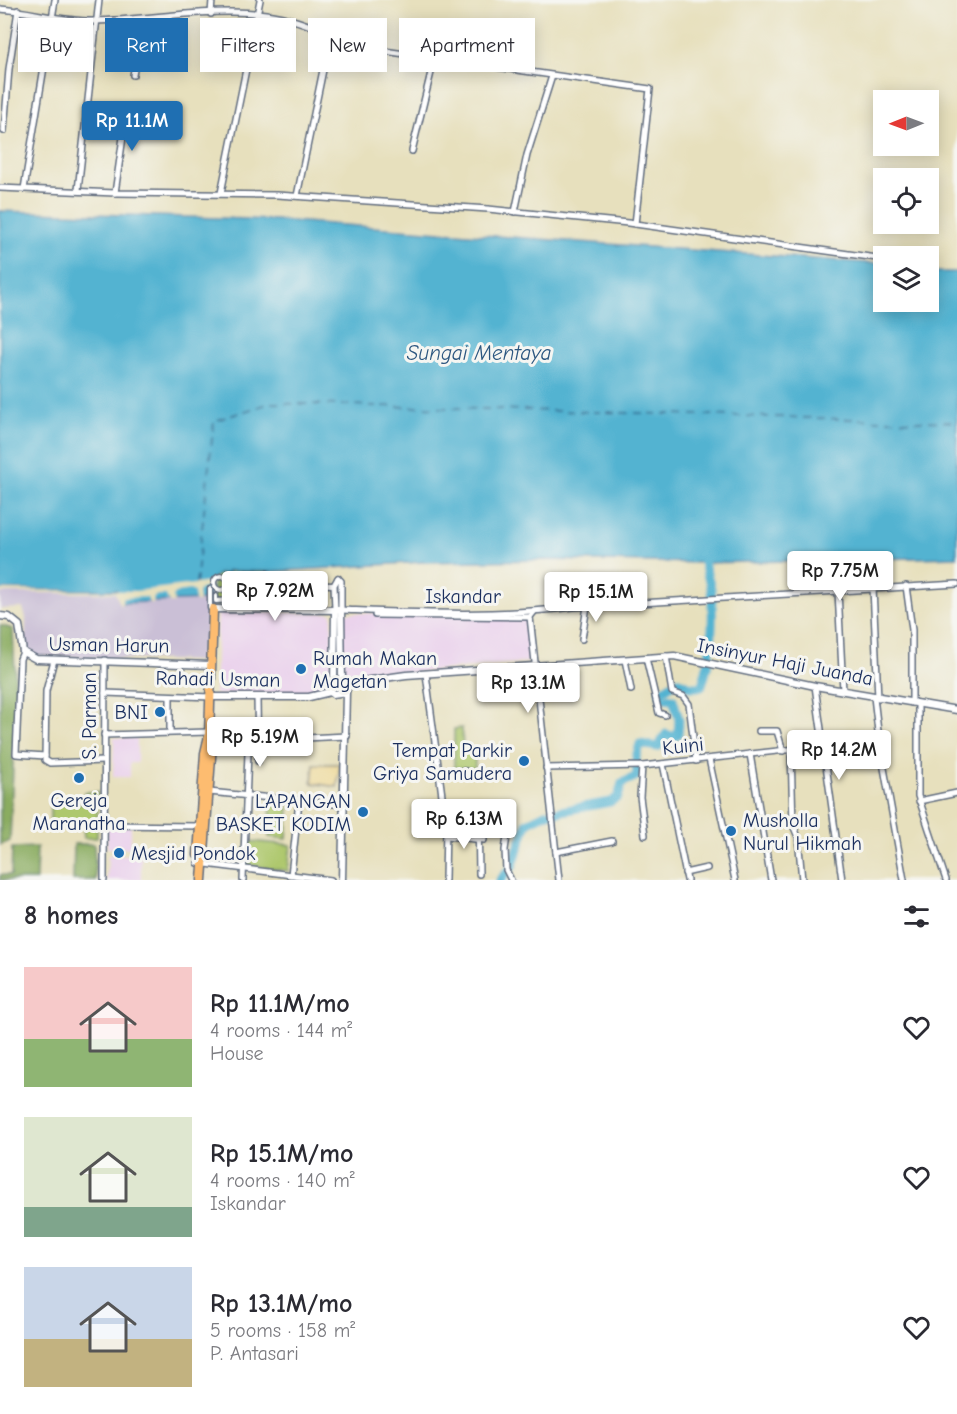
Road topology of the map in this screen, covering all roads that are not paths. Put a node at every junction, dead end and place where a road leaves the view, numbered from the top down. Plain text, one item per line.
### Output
1 (55, 0) edge
2 (99, 0) edge
3 (212, 0) edge
4 (260, 0) edge
5 (0, 9) edge
6 (18, 10) junction
7 (256, 13) junction
8 (211, 14) junction
9 (53, 17) junction
10 (157, 18) edge
11 (96, 21) junction
12 (105, 21) edge
13 (308, 28) edge
14 (134, 72) edge
15 (323, 72) edge
16 (431, 72) edge
17 (522, 72) edge
18 (133, 75) dead end
19 (552, 76) junction
20 (127, 109) dead end
21 (4, 131) dead end
22 (412, 151) dead end
23 (0, 188) edge
24 (24, 189) junction
25 (78, 190) junction
26 (115, 193) junction
27 (221, 193) junction
28 (297, 196) junction
29 (515, 212) junction
30 (635, 224) junction
31 (873, 257) edge
32 (230, 572) dead end
33 (250, 581) junction
34 (260, 583) junction
35 (279, 583) junction
36 (957, 584) edge
37 (334, 585) joint
38 (906, 586) junction
39 (225, 588) dead end
40 (254, 588) junction
41 (873, 588) junction
42 (210, 589) dead end
43 (838, 591) junction
44 (957, 591) edge
45 (239, 594) junction
46 (254, 594) junction
47 (216, 596) dead end
48 (234, 598) junction
49 (587, 606) junction
50 (212, 609) junction
51 (254, 610) junction
52 (336, 611) junction
53 (535, 612) junction
54 (0, 616) edge
55 (530, 617) junction
56 (582, 639) dead end
57 (22, 652) junction
58 (666, 656) junction
59 (646, 658) junction
60 (54, 660) junction
61 (105, 660) junction
62 (625, 660) junction
63 (211, 665) junction
64 (534, 668) junction
65 (426, 674) junction
66 (345, 682) junction
67 (334, 684) junction
68 (815, 686) junction
69 (631, 690) dead end
70 (843, 691) junction
71 (330, 692) junction
72 (346, 692) junction
73 (105, 693) junction
74 (170, 696) junction
75 (211, 697) junction
76 (876, 697) junction
77 (257, 698) junction
78 (915, 703) junction
79 (957, 710) edge
80 (666, 715) dead end
81 (759, 731) dead end
82 (170, 732) junction
83 (209, 734) junction
84 (104, 735) junction
85 (347, 736) junction
86 (257, 742) junction
87 (823, 746) junction
88 (791, 750) junction
89 (783, 751) junction
90 (750, 754) junction
91 (45, 756) junction
92 (709, 759) junction
93 (696, 760) junction
94 (104, 761) junction
95 (258, 762) dead end
96 (663, 764) junction
97 (639, 766) junction
98 (546, 768) junction
99 (439, 771) junction
100 (465, 771) dead end
101 (209, 792) junction
102 (957, 793) edge
103 (247, 795) junction
104 (299, 801) junction
105 (919, 801) junction
106 (345, 805) junction
107 (445, 813) junction
108 (509, 823) dead end
109 (104, 825) junction
110 (200, 826) junction
111 (645, 835) dead end
112 (447, 836) junction
113 (481, 840) junction
114 (612, 841) dead end
115 (556, 852) junction
116 (200, 864) junction
117 (243, 868) junction
118 (707, 868) dead end
119 (685, 873) junction
120 (291, 874) junction
121 (479, 874) dead end
122 (509, 875) edge
123 (104, 880) edge
124 (197, 880) edge
125 (202, 880) edge
126 (243, 880) edge
127 (331, 880) edge
128 (342, 880) edge
129 (445, 880) edge
130 (559, 880) edge
131 (687, 880) edge
132 (735, 880) edge
133 (771, 880) edge
134 (802, 880) edge
135 (842, 880) edge
136 (904, 880) edge
137 (946, 880) edge

1 - 9 street
2 - 11 street
3 - 8 street
4 - 7 street
5 - 6 street
6 - 9 street
6 - 21 street
7 - 8 street
7 - 13 street
7 - 27 street
8 - 10 street
9 - 11 street
9 - 24 street
11 - 12 street
11 - 25 street
14 - 18 street
15 - 28 street
16 - 22 street
17 - 19 street
19 - 29 street
19 - 30 street
20 - 26 street
23 - 24 street
24 - 25 street
25 - 26 street
26 - 27 street
27 - 28 street
28 - 29 street
29 - 30 street
30 - 31 street
32 - 35 street
33 - 34 street
33 - 40 street
33 - 45 street
34 - 35 street
34 - 40 street
35 - 37 street
36 - 38 street, Iskandar
36 - 44 street
37 - 52 street
38 - 41 street, Iskandar
38 - 78 street
39 - 48 street
40 - 46 street
41 - 43 street, Iskandar
41 - 76 street
42 - 50 street
43 - 49 street, Iskandar
43 - 70 street
45 - 46 street
45 - 48 street
46 - 51 street
47 - 48 street
49 - 53 street, Iskandar
49 - 56 street
50 - 51 street, Iskandar
50 - 63 highway
51 - 52 street, Iskandar
52 - 53 street, Iskandar
52 - 55 street, Iskandar
52 - 66 street
52 - 67 street
53 - 55 street
54 - 57 street, Usman Harun
55 - 64 street
57 - 60 street, Usman Harun
57 - 91 street
58 - 59 street, Insinyur Haji Juanda
58 - 68 street, Insinyur Haji Juanda
58 - 93 street
59 - 62 street, Insinyur Haji Juanda
59 - 80 street
60 - 61 street, Usman Harun
60 - 91 street
61 - 63 street, Usman Harun
61 - 73 street, S. Parman
62 - 64 street, Insinyur Haji Juanda
62 - 69 street
63 - 75 highway
64 - 65 street
64 - 98 street
65 - 66 street
65 - 99 street
66 - 67 street
66 - 72 street
67 - 71 street
68 - 70 street, Insinyur Haji Juanda
68 - 87 street
70 - 76 street, Insinyur Haji Juanda
71 - 72 street, Rahadi Usman
71 - 77 street, Rahadi Usman
72 - 85 street
73 - 74 street, Rahadi Usman
73 - 84 street, S. Parman
74 - 75 street, Rahadi Usman
74 - 82 street
75 - 77 street, Rahadi Usman
75 - 83 highway
76 - 78 street, Insinyur Haji Juanda
76 - 136 street
77 - 86 street
78 - 79 street, Insinyur Haji Juanda
78 - 105 street
81 - 89 street
82 - 83 street
82 - 84 street
83 - 101 highway
83 - 110 highway
84 - 94 street, S. Parman
85 - 86 street
85 - 106 street
86 - 95 street
86 - 103 street
87 - 88 street, Kuini
87 - 135 street
88 - 89 street, Kuini
88 - 134 street
89 - 90 street, Kuini
90 - 92 street, Kuini
90 - 133 street
91 - 94 street
92 - 93 street, Kuini
92 - 132 street
93 - 96 street, Kuini
94 - 109 street, S. Parman
96 - 97 street, Kuini
96 - 119 street
97 - 98 street, Kuini
97 - 111 street
98 - 115 street
99 - 100 street
99 - 107 street
101 - 103 street
101 - 116 highway
102 - 105 street
103 - 104 street
103 - 117 street
104 - 106 street
104 - 120 street
105 - 137 street
106 - 128 street
107 - 112 street
107 - 113 street
108 - 122 street
109 - 110 street
109 - 123 street, S. Parman
110 - 116 highway
112 - 113 street
112 - 129 street
113 - 121 street
114 - 115 street
115 - 130 street
116 - 117 street
116 - 124 highway
116 - 125 highway
117 - 120 street
117 - 126 street
118 - 119 street
119 - 131 street
120 - 127 street

